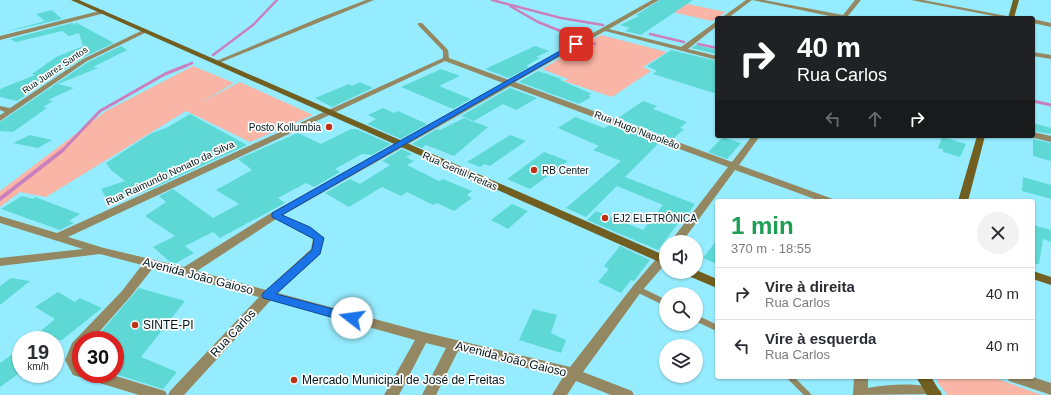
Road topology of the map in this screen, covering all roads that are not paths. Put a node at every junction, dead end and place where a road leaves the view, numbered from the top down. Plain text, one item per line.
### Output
1 (74, 0) edge
2 (370, 0) edge
3 (656, 0) edge
4 (750, 0) edge
5 (755, 0) edge
6 (858, 0) edge
7 (914, 0) edge
8 (1016, 0) edge
9 (103, 12) junction
10 (727, 16) edge
11 (836, 16) edge
12 (847, 16) edge
13 (1001, 16) edge
14 (1012, 16) edge
15 (1035, 22) edge
16 (420, 24) dead end
17 (715, 25) edge
18 (1051, 25) edge
19 (603, 29) junction
20 (145, 31) junction
21 (0, 38) edge
22 (683, 49) junction
23 (1035, 54) edge
24 (715, 57) edge
25 (1051, 57) edge
26 (445, 59) junction
27 (217, 62) junction
28 (509, 82) junction
29 (0, 108) edge
30 (12, 111) junction
31 (331, 113) junction
32 (0, 119) edge
33 (1035, 135) edge
34 (754, 138) edge
35 (980, 138) edge
36 (1051, 139) edge
37 (398, 144) junction
38 (732, 166) junction
39 (823, 199) edge
40 (964, 199) edge
41 (275, 215) junction
42 (0, 219) edge
43 (681, 235) edge
44 (58, 237) junction
45 (102, 251) junction
46 (659, 256) edge
47 (0, 262) edge
48 (150, 263) junction
49 (659, 265) edge
50 (186, 272) junction
51 (1035, 275) edge
52 (703, 278) edge
53 (1051, 281) edge
54 (715, 283) edge
55 (637, 289) junction
56 (267, 296) junction
57 (659, 300) edge
58 (703, 321) edge
59 (715, 327) edge
60 (92, 331) edge
61 (423, 337) junction
62 (454, 345) junction
63 (573, 374) junction
64 (792, 379) edge
65 (861, 379) edge
66 (924, 379) edge
67 (1020, 379) edge
68 (120, 383) edge
69 (1051, 389) edge
70 (160, 395) edge
71 (175, 395) edge
72 (391, 395) edge
73 (429, 395) edge
74 (559, 395) edge
75 (627, 395) edge
76 (808, 395) edge
77 (860, 395) edge
78 (864, 395) edge
79 (935, 395) edge

1 - 9 main road, Rua Gentil Freitas
2 - 27 street
3 - 19 street
4 - 10 street
5 - 11 street
6 - 12 street
7 - 13 street
8 - 14 main road
9 - 20 main road, Rua Gentil Freitas
9 - 21 street
15 - 18 street
16 - 26 street
17 - 22 street
19 - 22 street
19 - 28 street
20 - 27 main road, Rua Gentil Freitas
20 - 30 street, Rua Juarez Santos
22 - 24 street
23 - 25 street
26 - 28 street, Rua Hugo Napoleão
26 - 31 street, Rua Raimundo Nonato da Silva
27 - 31 main road, Rua Gentil Freitas
28 - 37 street
28 - 38 street, Rua Hugo Napoleão
29 - 30 street
30 - 32 street, Rua Juarez Santos
31 - 37 main road, Rua Gentil Freitas
31 - 44 street, Rua Raimundo Nonato da Silva
33 - 36 street
34 - 38 street
35 - 40 main road
37 - 41 street
37 - 46 main road, Rua Gentil Freitas
38 - 39 street, Rua Hugo Napoleão
38 - 43 street
41 - 50 street
41 - 56 street, Rua Carlos
42 - 44 street, Avenida João Gaioso
44 - 45 street, Avenida João Gaioso
45 - 47 street
45 - 48 street, Avenida João Gaioso
48 - 50 street, Avenida João Gaioso
48 - 60 street
49 - 55 street
50 - 56 street, Avenida João Gaioso
51 - 53 main road
52 - 54 main road
55 - 57 lane
55 - 63 street
56 - 61 street, Avenida João Gaioso
56 - 71 street, Rua Carlos
58 - 59 lane
61 - 62 street, Avenida João Gaioso
61 - 72 street
62 - 63 street, Avenida João Gaioso
62 - 73 street
63 - 74 street
63 - 75 street, Avenida João Gaioso
64 - 76 lane
65 - 77 street
66 - 79 main road
67 - 69 street
68 - 70 street
78 - 79 street

